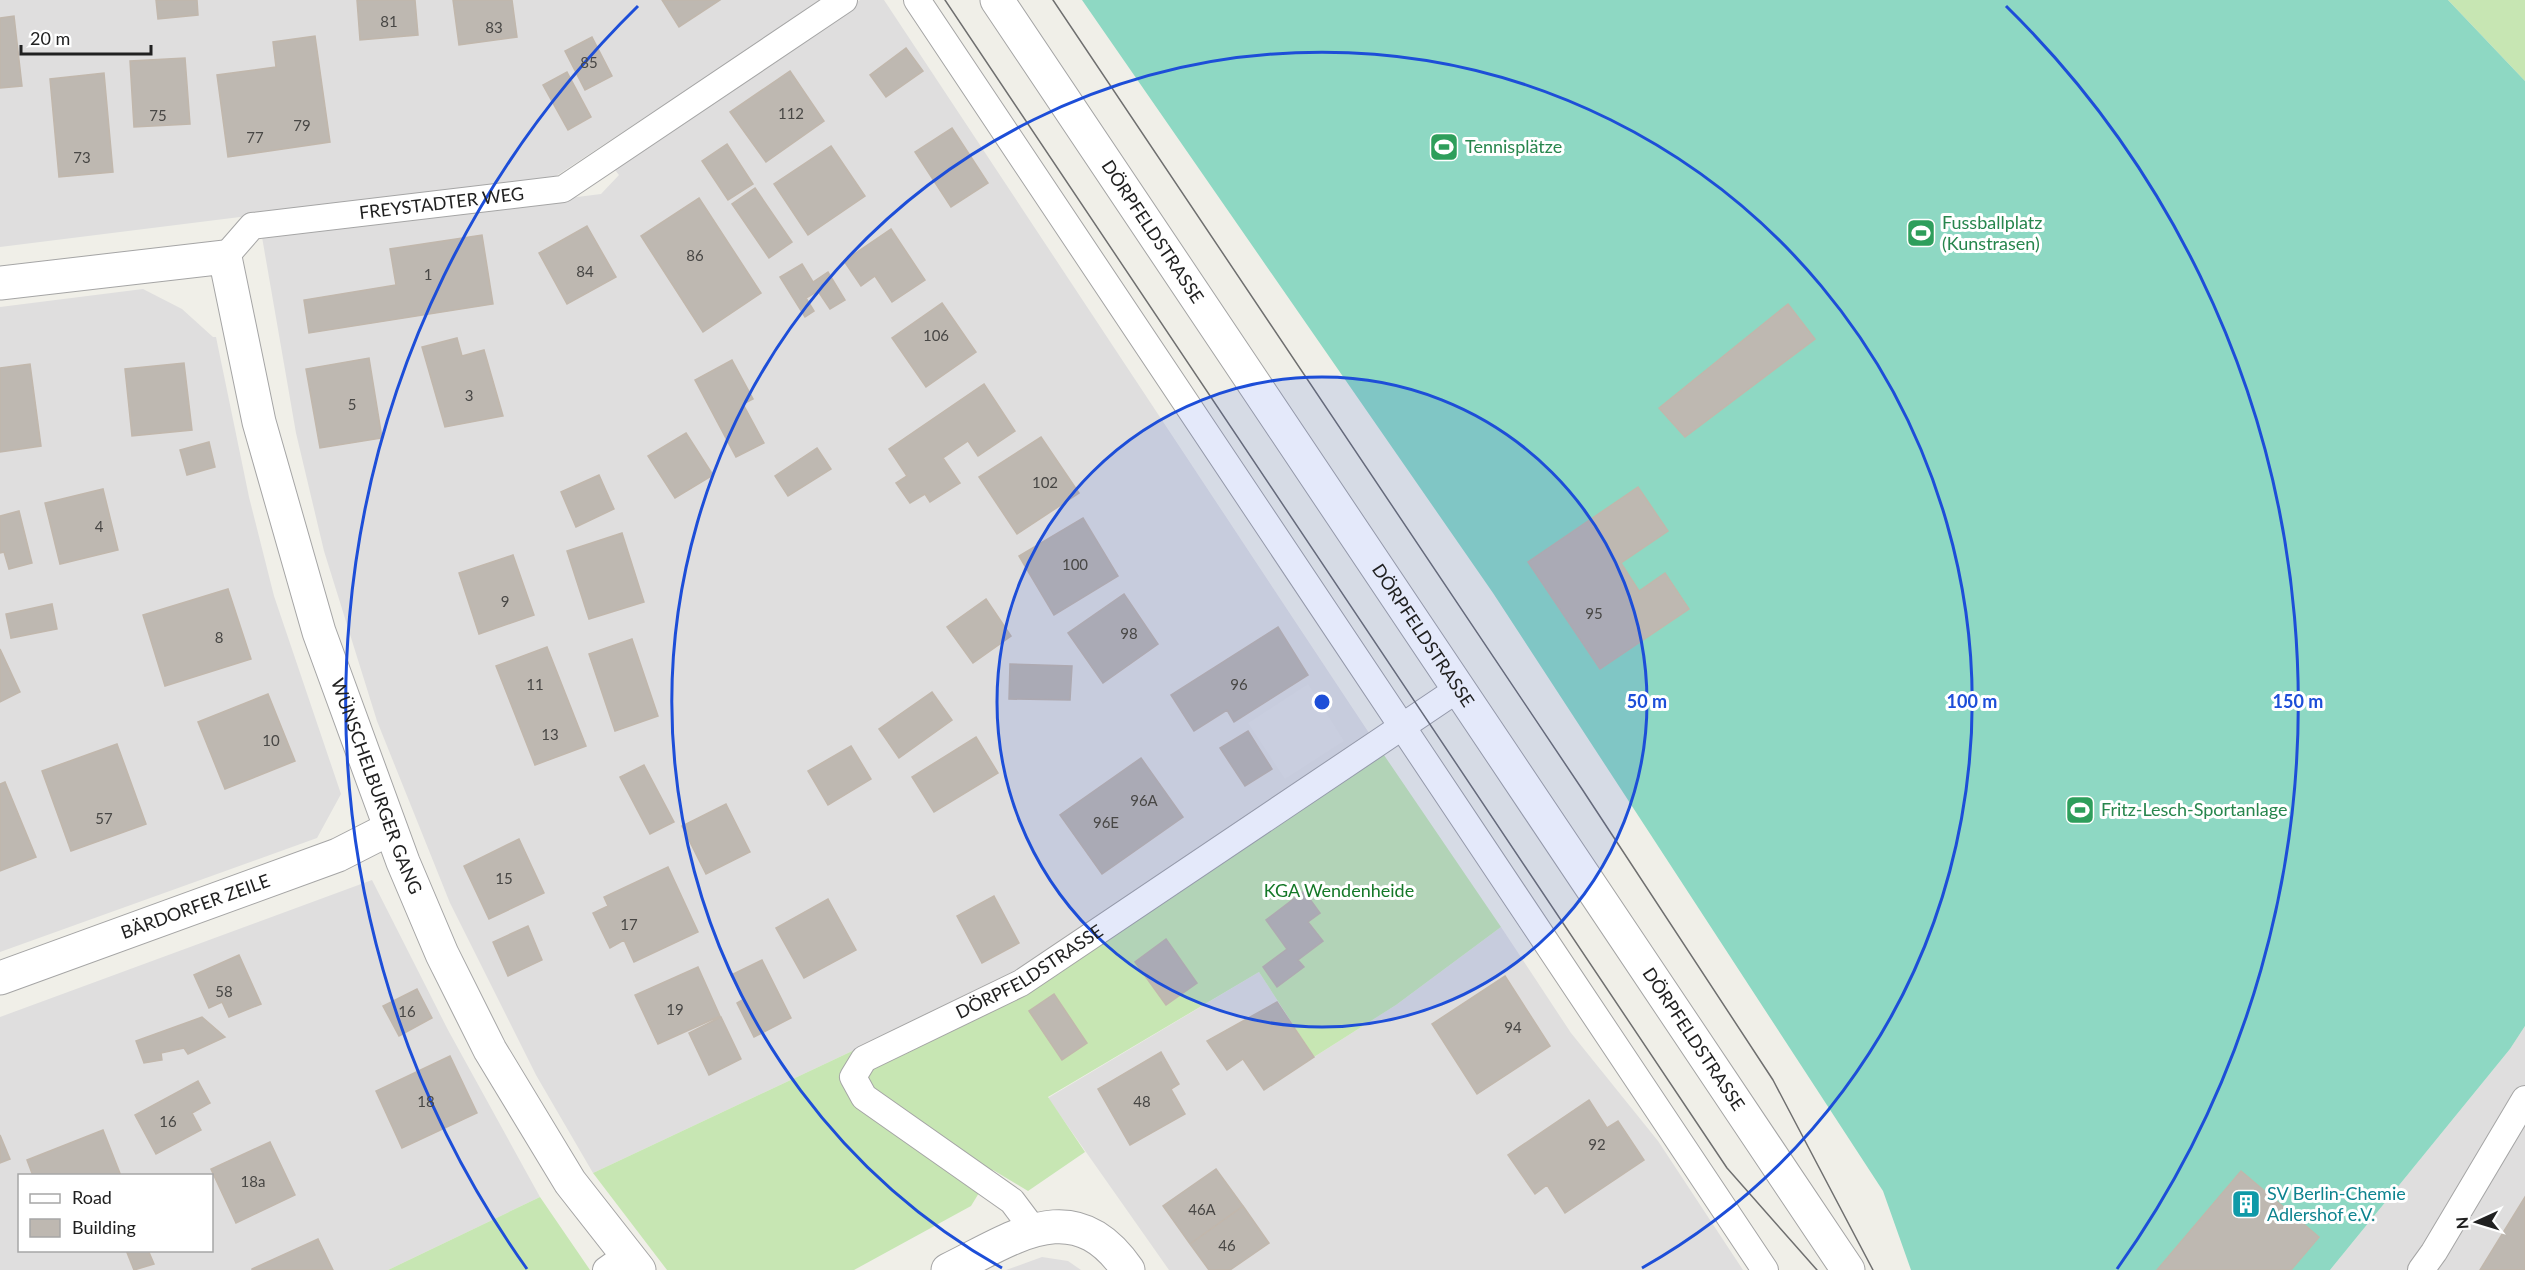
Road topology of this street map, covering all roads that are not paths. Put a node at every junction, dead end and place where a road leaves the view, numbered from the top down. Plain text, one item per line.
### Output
1 (843, 0) edge
2 (917, 0) edge
3 (997, 0) edge
4 (225, 257) junction
5 (0, 283) edge
6 (1458, 689) junction
7 (1404, 727) junction
8 (389, 829) junction
9 (0, 978) edge
10 (2525, 1099) edge
11 (1033, 1229) junction
12 (624, 1265) edge
13 (948, 1270) edge
14 (1128, 1270) edge
15 (1765, 1270) edge
16 (1848, 1270) edge
17 (2421, 1270) edge

1 - 4 lane, FREYSTADTER WEG
2 - 7 lane
3 - 6 street, DÖRPFELDSTRASSE
4 - 5 street
4 - 8 street, WÜNSCHELBURGER GANG
6 - 7 lane
6 - 16 street, DÖRPFELDSTRASSE
7 - 11 lane, DÖRPFELDSTRASSE
7 - 15 lane
8 - 9 street, BÄRDORFER ZEILE
8 - 12 street, WÜNSCHELBURGER GANG
10 - 17 lane
11 - 13 street
11 - 14 street

